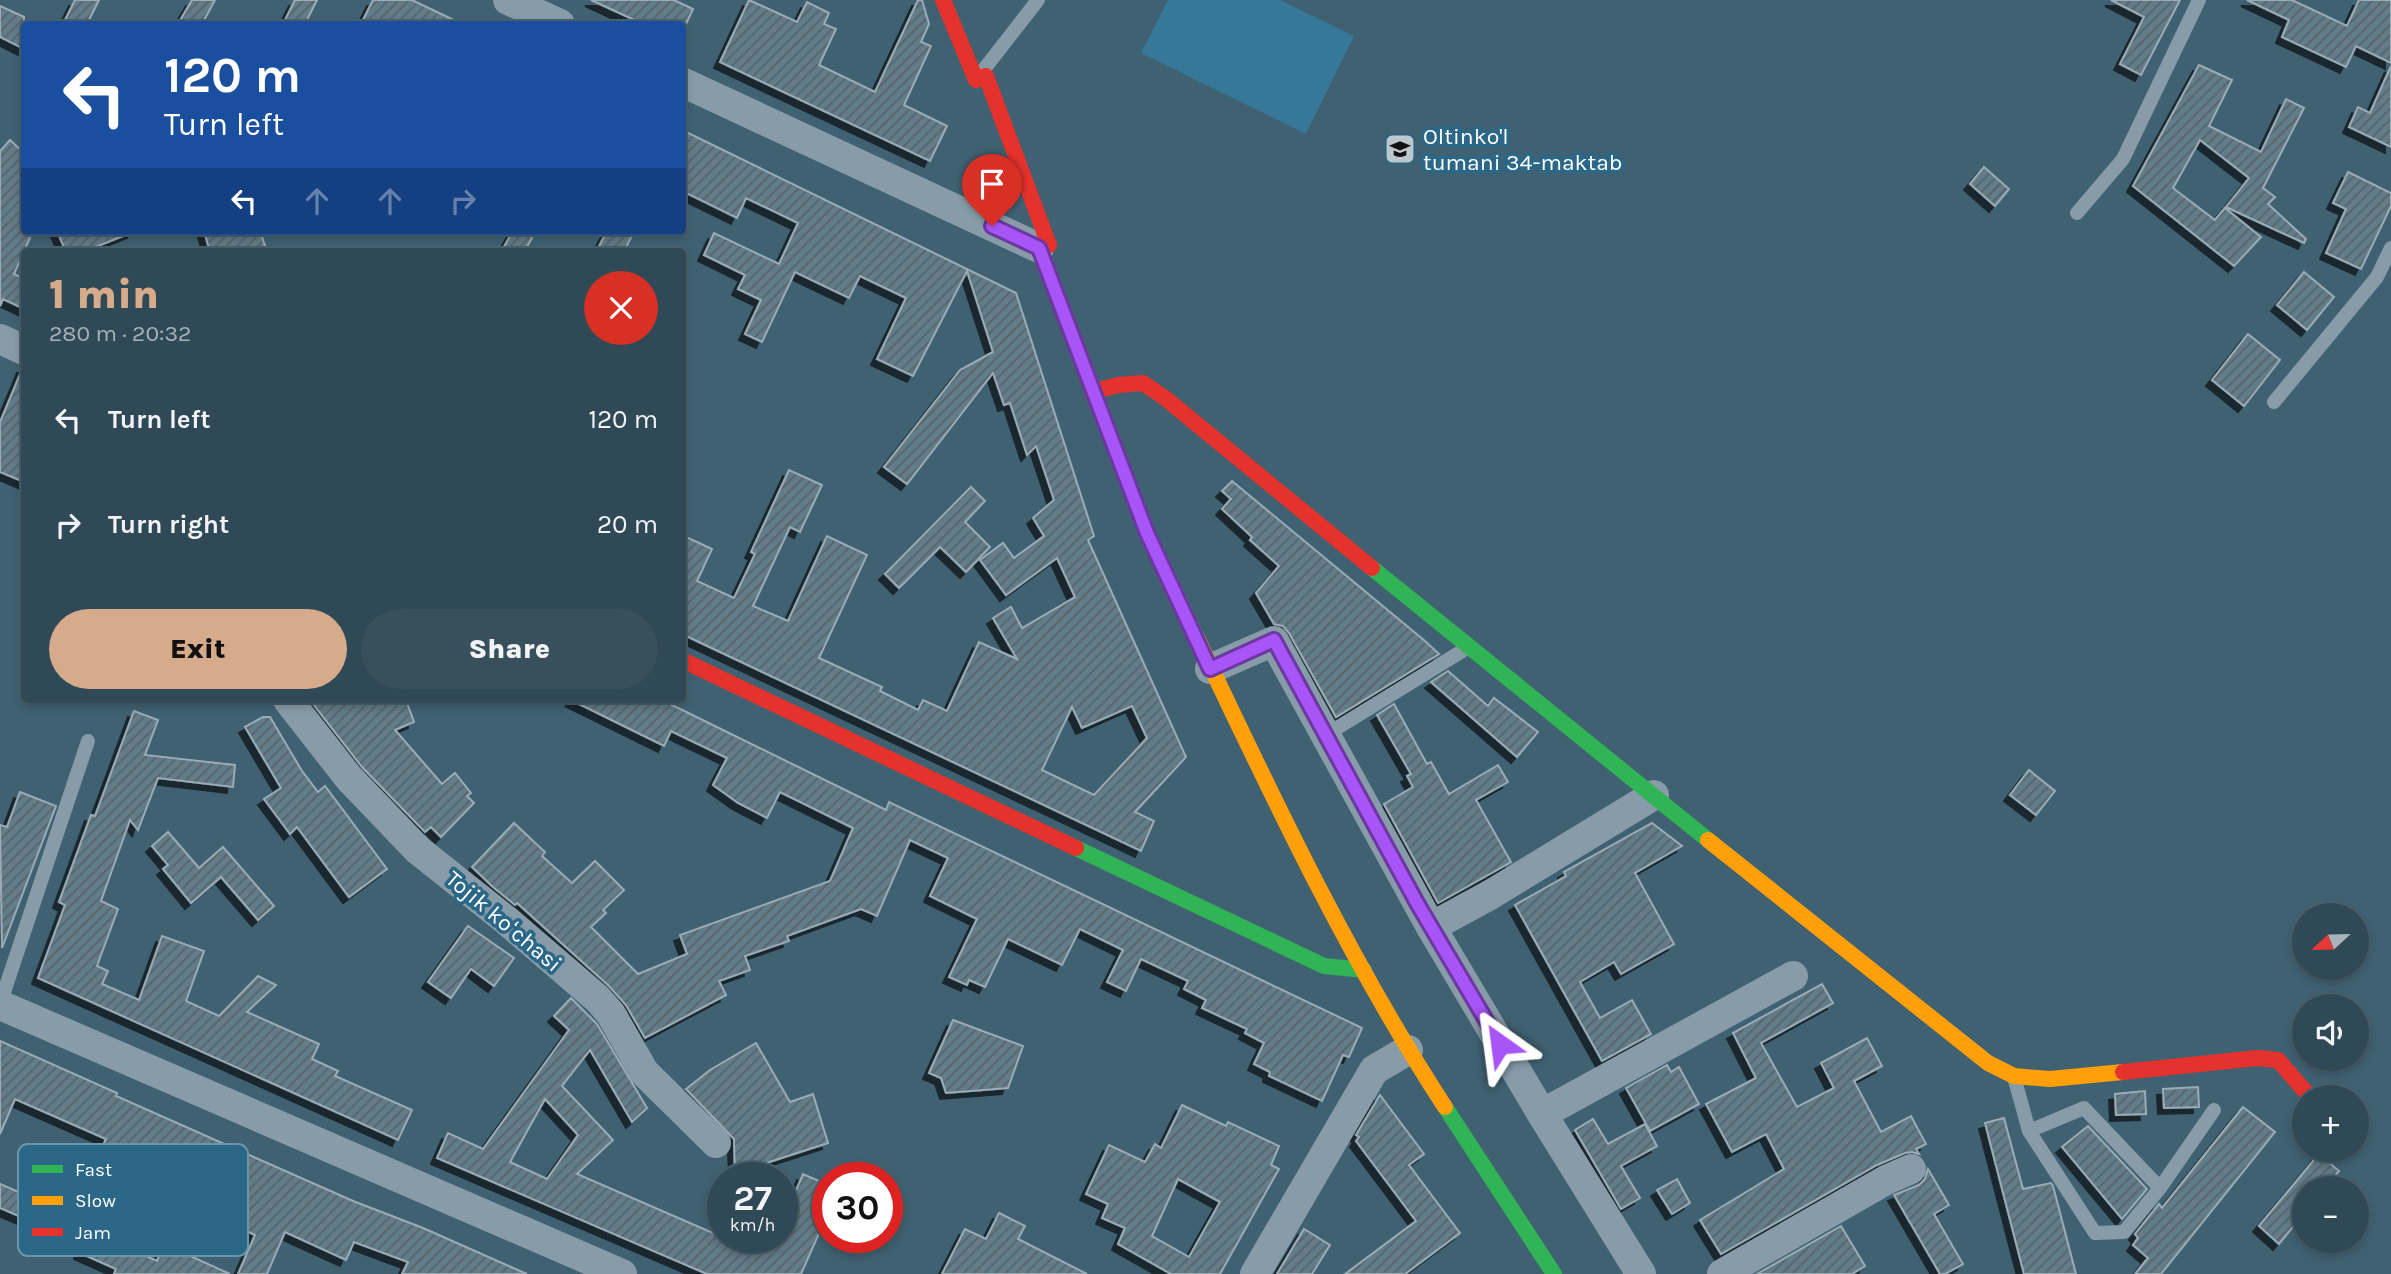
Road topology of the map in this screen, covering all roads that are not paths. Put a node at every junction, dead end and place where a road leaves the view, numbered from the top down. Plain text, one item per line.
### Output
1 (508, 0) edge
2 (943, 0) edge
3 (1038, 0) edge
4 (2199, 0) edge
5 (554, 21) edge
6 (976, 80) junction
7 (686, 84) edge
8 (2077, 213) dead end
9 (1039, 248) junction
10 (2391, 248) edge
11 (0, 338) edge
12 (21, 348) edge
13 (1092, 392) junction
14 (2274, 402) dead end
15 (1468, 648) junction
16 (686, 662) edge
17 (1210, 669) junction
18 (290, 703) edge
19 (1324, 736) junction
20 (88, 741) dead end
21 (1654, 795) junction
22 (1431, 927) junction
23 (1364, 970) junction
24 (1793, 976) dead end
25 (0, 1004) edge
26 (1408, 1050) junction
27 (2014, 1076) junction
28 (2300, 1085) edge
29 (2214, 1110) dead end
30 (1542, 1114) junction
31 (2029, 1131) junction
32 (716, 1143) dead end
33 (1911, 1169) dead end
34 (2160, 1188) junction
35 (622, 1274) edge
36 (1255, 1274) edge
37 (1554, 1274) edge
38 (1641, 1274) edge
39 (1721, 1274) edge

1 - 5 street
2 - 6 street
3 - 6 lane
4 - 8 lane
6 - 9 street
7 - 9 street
9 - 13 street
10 - 14 lane
11 - 12 street
13 - 15 street
13 - 17 street
15 - 19 lane
15 - 21 street
16 - 23 street
17 - 19 street
17 - 23 street
18 - 32 street, Tojik koʻchasi
19 - 22 street
20 - 25 lane
21 - 22 street
21 - 27 street
22 - 30 street
23 - 26 street
24 - 30 street
25 - 35 street
26 - 36 street
26 - 37 street
27 - 28 street
27 - 31 lane
29 - 34 lane
30 - 38 street
31 - 34 lane
31 - 34 lane
33 - 39 street

